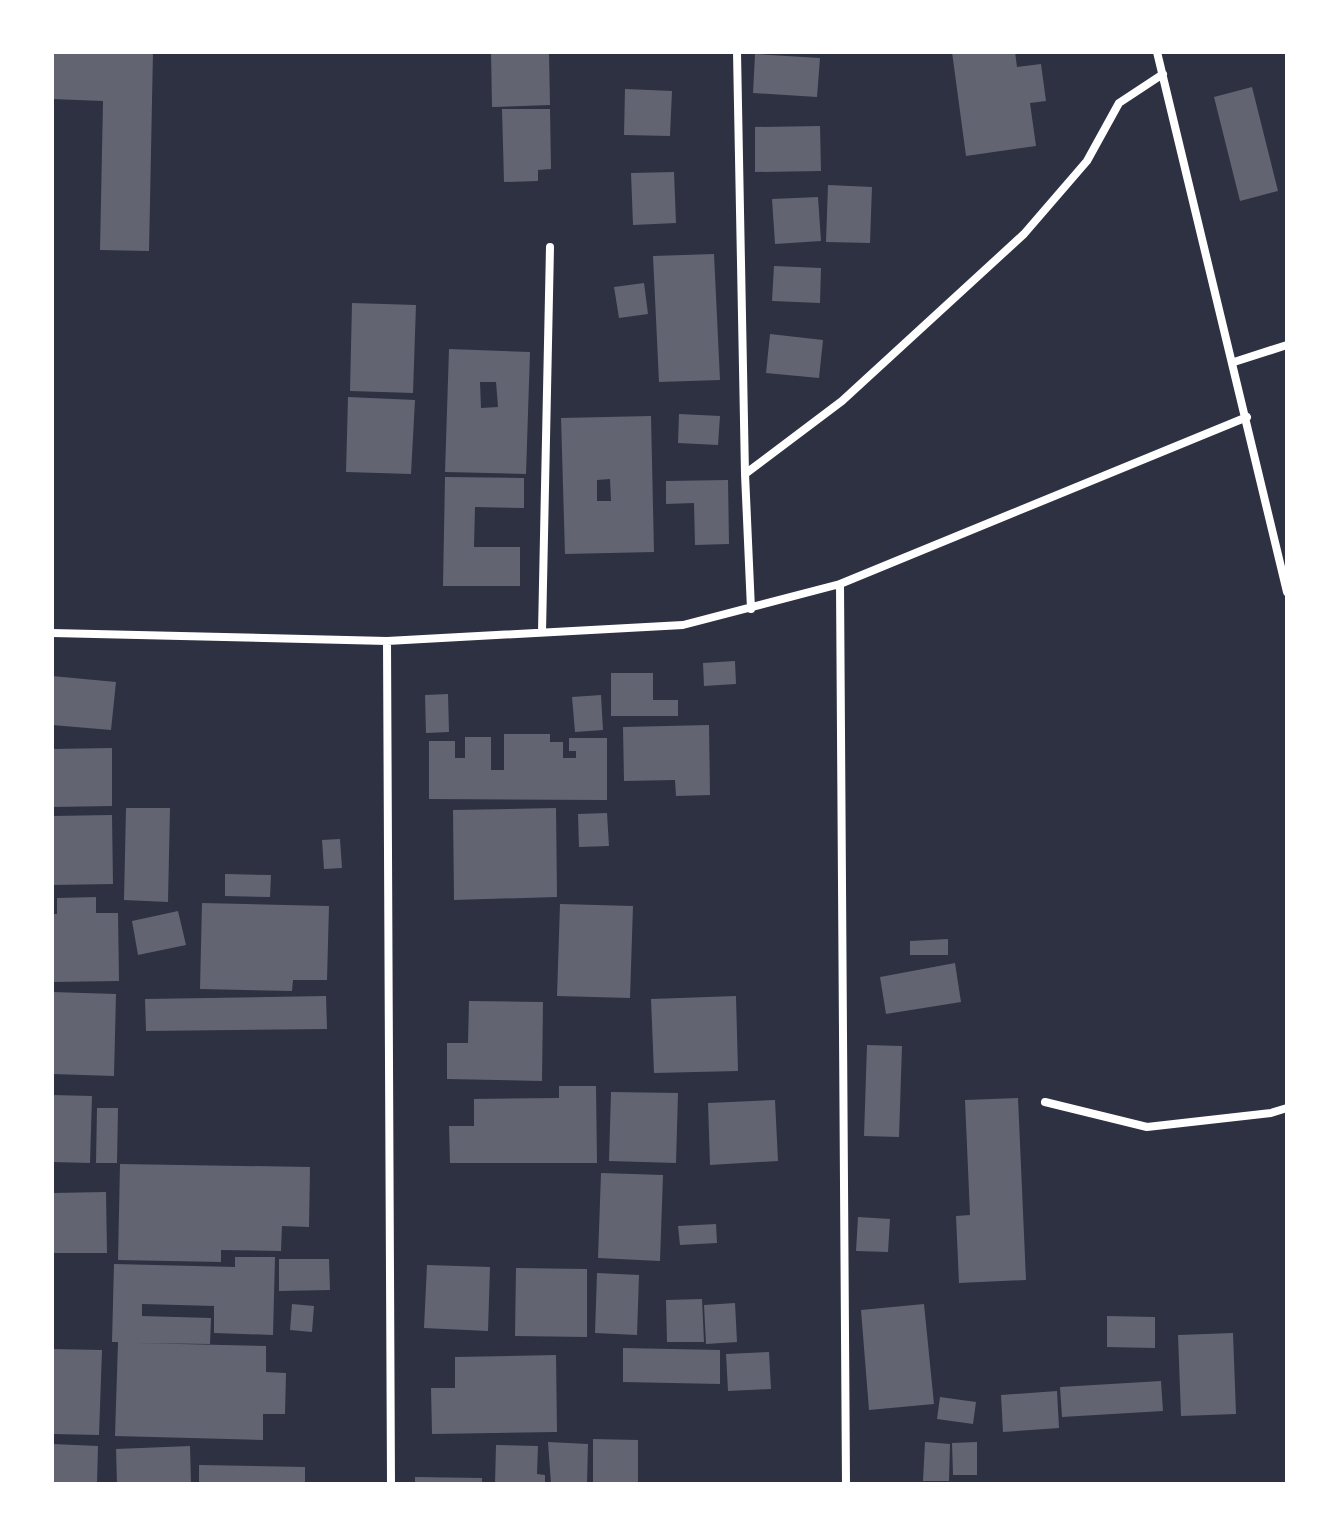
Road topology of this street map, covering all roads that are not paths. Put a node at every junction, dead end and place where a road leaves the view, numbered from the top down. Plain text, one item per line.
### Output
1 (737, 52) edge
2 (1157, 52) edge
3 (1163, 74) junction
4 (550, 247) dead end
5 (1287, 345) edge
6 (1234, 362) junction
7 (1247, 417) junction
8 (745, 474) junction
9 (840, 584) junction
10 (1287, 592) edge
11 (751, 609) junction
12 (542, 632) junction
13 (52, 633) edge
14 (387, 641) junction
15 (1045, 1102) dead end
16 (1287, 1108) edge
17 (391, 1484) edge
18 (846, 1484) edge

1 - 8 street
2 - 3 street
3 - 6 street
3 - 8 street
4 - 12 street
5 - 6 street
6 - 7 street
7 - 9 street
7 - 10 street
8 - 11 street
9 - 11 street
9 - 18 street
11 - 12 street
12 - 14 street
13 - 14 street
14 - 17 street
15 - 16 street

